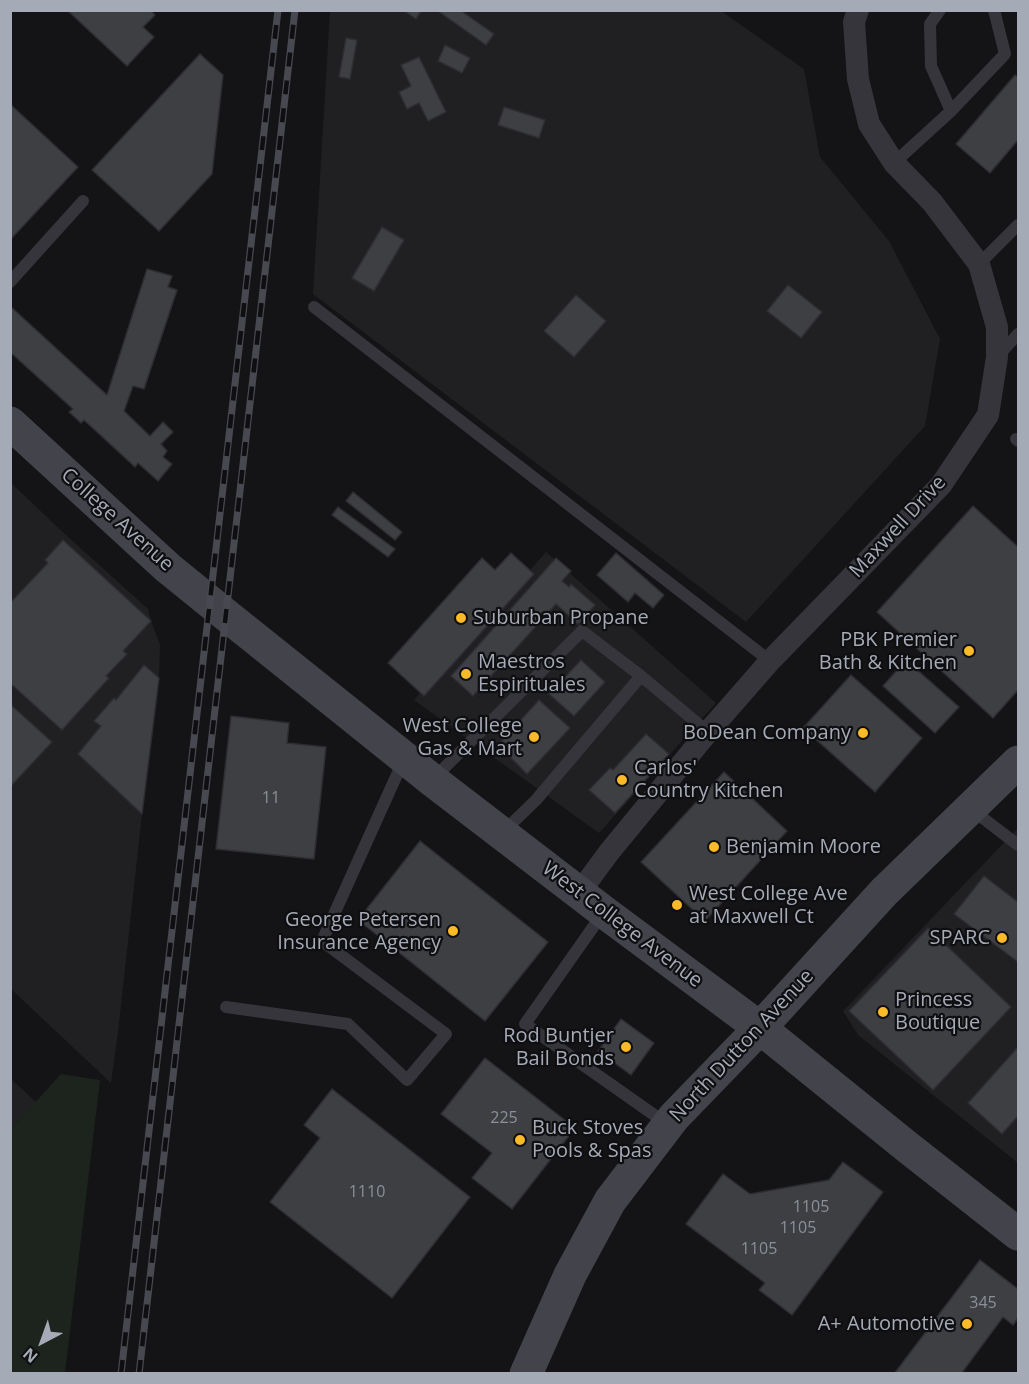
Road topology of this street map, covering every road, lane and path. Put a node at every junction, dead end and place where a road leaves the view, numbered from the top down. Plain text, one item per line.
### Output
1 (858, 10) edge
2 (940, 10) edge
3 (994, 10) edge
4 (951, 111) junction
5 (894, 163) junction
6 (83, 201) dead end
7 (1018, 225) edge
8 (979, 264) junction
9 (10, 282) edge
10 (314, 307) dead end
11 (1018, 334) edge
12 (997, 357) junction
13 (10, 423) edge
14 (226, 615) joint
15 (770, 661) junction
16 (641, 676) junction
17 (708, 732) junction
18 (405, 758) junction
19 (1018, 762) edge
20 (432, 780) junction
21 (970, 809) junction
22 (502, 832) junction
23 (1018, 845) edge
24 (592, 902) junction
25 (226, 1007) dead end
26 (760, 1028) junction
27 (668, 1125) junction
28 (1018, 1234) edge
29 (526, 1374) edge

1 - 5 street, Maxwell Drive
2 - 4 lane
3 - 4 lane
4 - 5 lane
5 - 8 street, Maxwell Drive
6 - 9 lane
7 - 8 lane
8 - 12 street, Maxwell Drive
10 - 15 lane
11 - 12 lane
12 - 15 street, Maxwell Drive
13 - 14 main road, College Avenue
14 - 18 main road, West College Avenue
15 - 17 street, Maxwell Drive
16 - 17 lane
16 - 20 lane
16 - 22 lane
17 - 24 street, Maxwell Drive
18 - 20 main road, West College Avenue
18 - 25 lane
19 - 21 main road, North Dutton Avenue
20 - 22 main road, West College Avenue
21 - 23 lane
21 - 26 main road, North Dutton Avenue
22 - 24 main road, West College Avenue
24 - 26 main road, West College Avenue
24 - 27 lane
26 - 27 main road, North Dutton Avenue
26 - 28 main road, West College Avenue
27 - 29 main road, North Dutton Avenue

